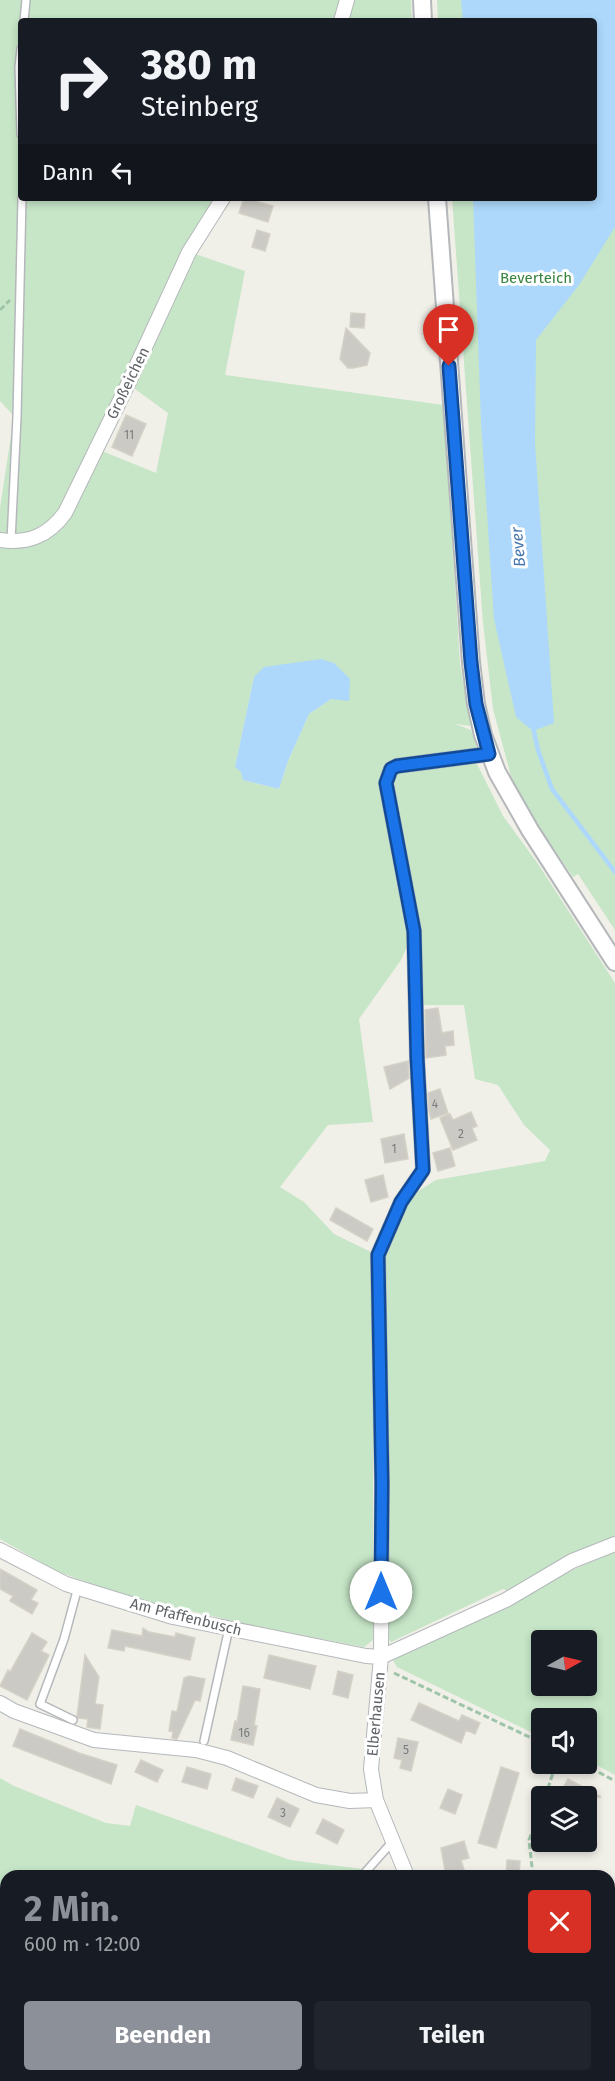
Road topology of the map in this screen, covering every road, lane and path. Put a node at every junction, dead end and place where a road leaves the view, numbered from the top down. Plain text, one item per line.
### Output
1 (26, 0) edge
2 (347, 0) edge
3 (422, 0) edge
4 (24, 18) edge
5 (342, 18) edge
6 (423, 18) edge
7 (22, 201) edge
8 (221, 201) edge
9 (437, 201) edge
10 (6, 541) edge
11 (489, 754) junction
12 (614, 960) edge
13 (615, 1544) edge
14 (0, 1550) edge
15 (78, 1587) junction
16 (228, 1628) junction
17 (381, 1657) junction
18 (0, 1703) edge
19 (73, 1720) dead end
20 (531, 1738) edge
21 (204, 1741) dead end
22 (597, 1771) edge
23 (615, 1781) edge
24 (376, 1800) junction
25 (393, 1841) junction
26 (531, 1852) edge
27 (367, 1870) edge
28 (405, 1870) edge
29 (532, 1870) edge

1 - 4 lane
2 - 5 street
3 - 6 street
7 - 10 lane, Großeichen
8 - 10 street, Großeichen
9 - 11 street
11 - 12 street
11 - 17 street
13 - 17 street
14 - 15 street, Am Pfaffenbusch
15 - 16 street, Am Pfaffenbusch
15 - 19 lane
16 - 17 street, Am Pfaffenbusch
16 - 21 lane
17 - 20 path, Elberhausen
17 - 24 street, Elberhausen
18 - 24 street
22 - 23 path
24 - 25 street, Elberhausen
25 - 27 lane
25 - 28 street, Elberhausen
26 - 29 path

